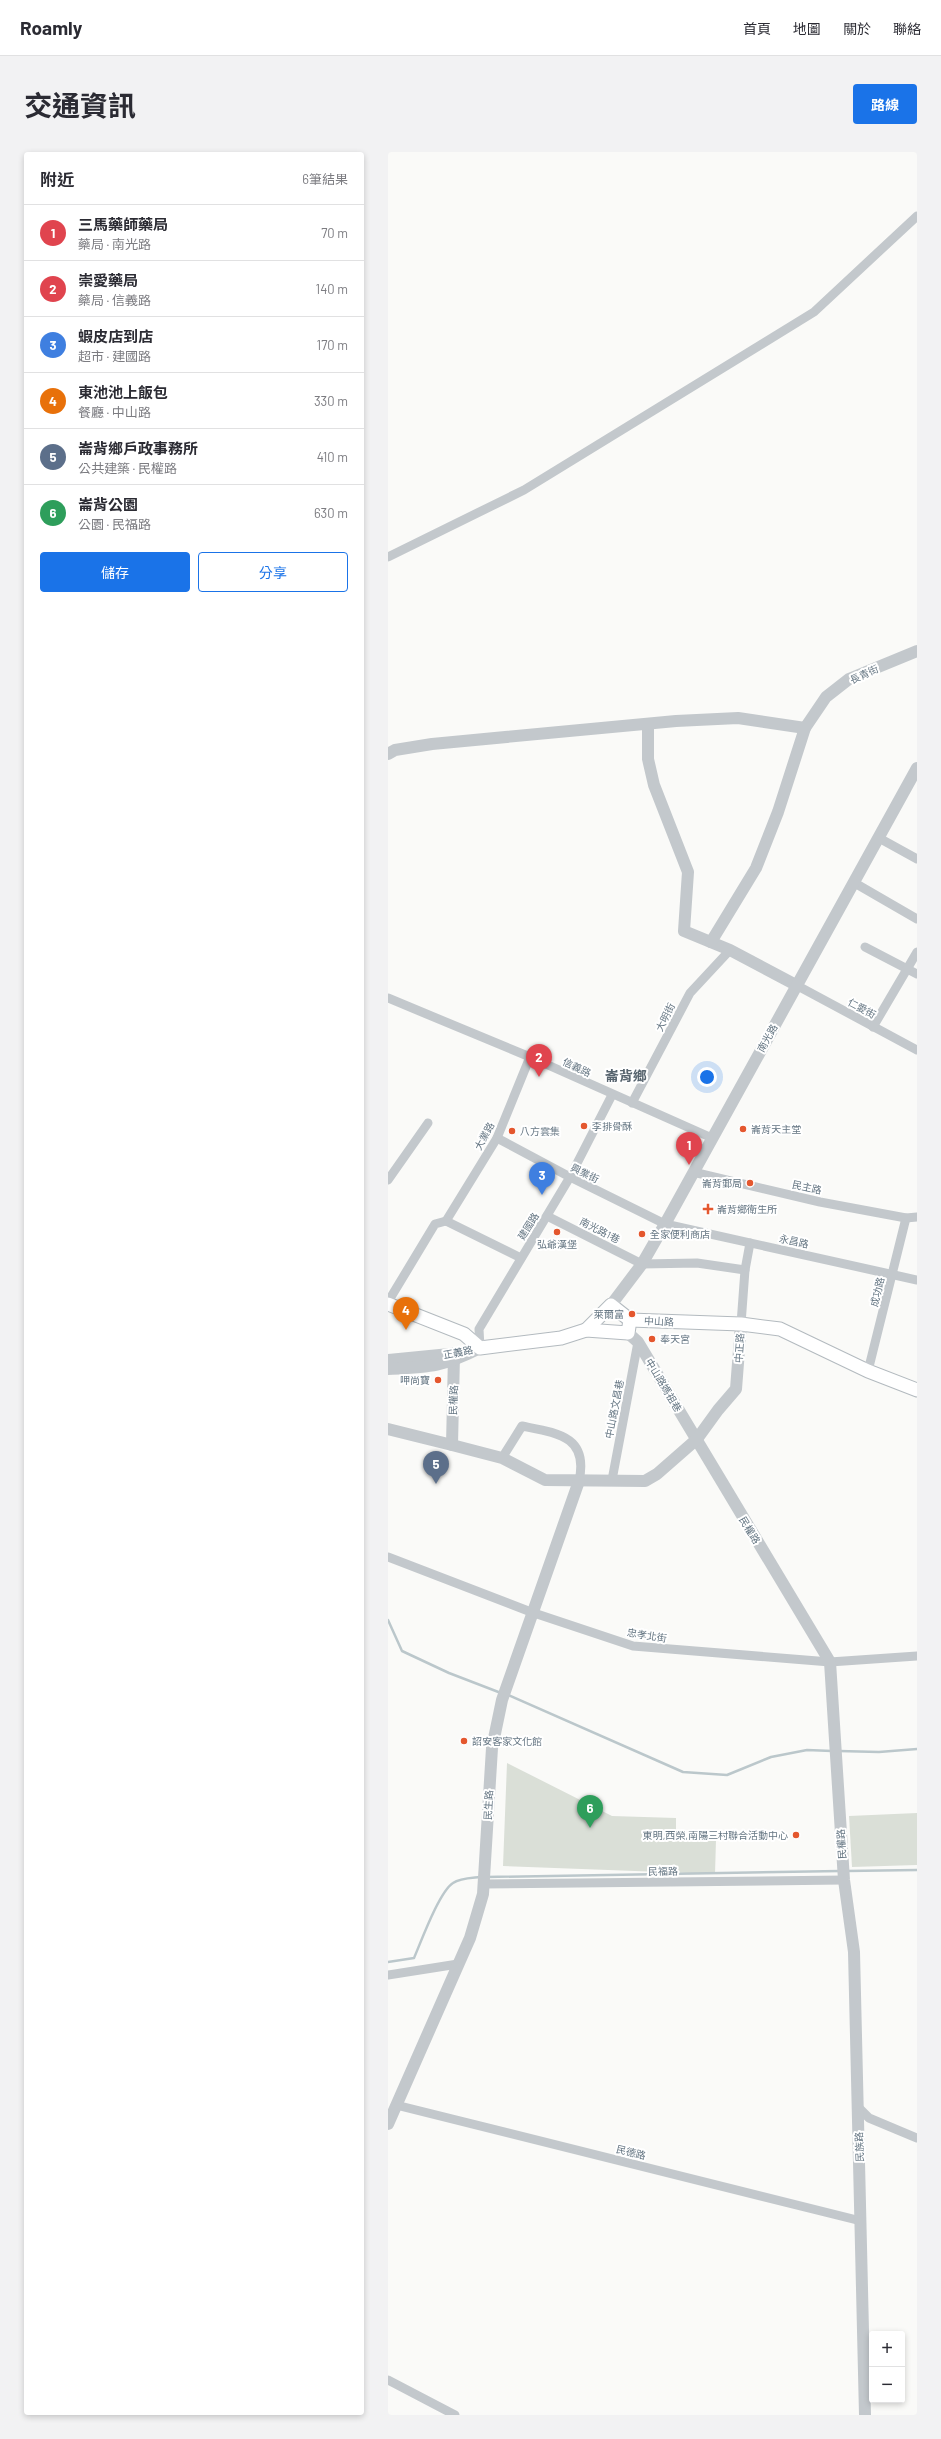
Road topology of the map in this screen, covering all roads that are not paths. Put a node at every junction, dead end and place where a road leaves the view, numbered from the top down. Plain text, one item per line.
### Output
1 (917, 216) edge
2 (388, 557) edge
3 (917, 651) edge
4 (648, 724) junction
5 (805, 728) junction
6 (388, 754) edge
7 (917, 768) edge
8 (879, 838) junction
9 (917, 859) edge
10 (853, 882) junction
11 (917, 919) edge
12 (711, 942) junction
13 (865, 947) dead end
14 (730, 950) junction
15 (917, 952) edge
16 (908, 969) junction
17 (917, 974) edge
18 (796, 986) junction
19 (388, 998) edge
20 (873, 1027) junction
21 (917, 1050) edge
22 (530, 1057) junction
23 (612, 1095) junction
24 (632, 1103) junction
25 (428, 1123) dead end
26 (497, 1138) junction
27 (712, 1138) junction
28 (693, 1172) junction
29 (570, 1178) junction
30 (388, 1180) edge
31 (547, 1216) junction
32 (917, 1217) edge
33 (906, 1218) junction
34 (446, 1221) junction
35 (665, 1224) junction
36 (750, 1243) junction
37 (521, 1258) junction
38 (642, 1264) junction
39 (745, 1270) junction
40 (893, 1274) junction
41 (917, 1280) edge
42 (388, 1303) edge
43 (611, 1305) junction
44 (630, 1320) junction
45 (740, 1324) junction
46 (586, 1330) junction
47 (628, 1333) junction
48 (638, 1342) junction
49 (480, 1348) junction
50 (454, 1358) junction
51 (388, 1360) edge
52 (388, 1369) edge
53 (868, 1371) junction
54 (917, 1390) edge
55 (388, 1429) edge
56 (697, 1439) junction
57 (452, 1445) junction
58 (502, 1458) junction
59 (612, 1480) junction
60 (579, 1481) junction
61 (388, 1557) edge
62 (531, 1612) junction
63 (917, 1656) edge
64 (830, 1662) junction
65 (844, 1880) junction
66 (484, 1884) junction
67 (458, 1964) junction
68 (388, 1975) edge
69 (396, 2105) junction
70 (858, 2107) junction
71 (388, 2124) edge
72 (917, 2138) edge
73 (861, 2221) junction
74 (388, 2380) edge
75 (455, 2415) edge
76 (865, 2415) edge

1 - 2 street
3 - 5 street, 長青街
4 - 5 street
4 - 6 street
4 - 12 street
5 - 12 street, 長青街
7 - 8 street, 南光路
8 - 9 street
8 - 10 street, 南光路
10 - 11 street
10 - 18 street, 南光路
12 - 14 street
13 - 16 street
14 - 18 street
14 - 24 street, 大明街
15 - 16 street
16 - 17 street
16 - 20 street
18 - 20 street, 仁愛街
18 - 27 street, 南光路
19 - 22 street, 信義路
20 - 21 street, 仁愛街
22 - 23 street, 信義路
22 - 26 street, 大業路
23 - 24 street, 信義路
23 - 29 street, 建國路
24 - 27 street, 信義路
25 - 30 street
26 - 29 street, 興業街
26 - 34 street, 大業路
27 - 28 street, 南光路
28 - 33 street, 民主路
28 - 35 street, 南光路
29 - 31 street, 建國路
29 - 35 street, 興業街
31 - 37 street, 建國路
31 - 38 street, 南光路1巷
32 - 33 street, 民主路
33 - 40 street, 成功路
34 - 37 street
34 - 42 street
35 - 36 street, 永昌路
35 - 38 street, 南光路
36 - 39 street, 中正路
36 - 40 street, 永昌路
37 - 49 street, 建國路
38 - 39 street
38 - 43 street, 南光路
39 - 45 street, 中正路
40 - 41 street, 永昌路
40 - 53 street, 成功路
42 - 49 main road
43 - 44 main road
43 - 46 main road
44 - 45 main road, 中山路
44 - 47 main road, 中山路
45 - 53 main road, 中山路
45 - 56 street, 中正路
46 - 47 main road
46 - 49 main road
47 - 48 street, 中山路媽祖巷
48 - 56 street, 中山路媽祖巷
48 - 59 street, 中山路文昌巷
49 - 50 street, 正義路
50 - 51 street, 正義路
50 - 52 street, 正義路
50 - 57 street, 民權路
53 - 54 main road, 中山路
55 - 57 street
56 - 59 street
56 - 64 street, 民權路
57 - 58 street
58 - 60 street
58 - 60 street
59 - 60 street
60 - 62 street, 民生路
61 - 62 street, 忠孝北街
62 - 64 street, 忠孝北街
62 - 66 street, 民生路
63 - 64 street, 忠孝北街
64 - 65 street, 民權路
65 - 66 street, 民福路
65 - 70 street, 民族路
66 - 67 street, 民生路
67 - 68 street
67 - 69 street, 民生路
69 - 71 street, 民生路
69 - 73 street, 民德路
70 - 72 street
70 - 73 street, 民族路
73 - 76 street, 民族路
74 - 75 street

